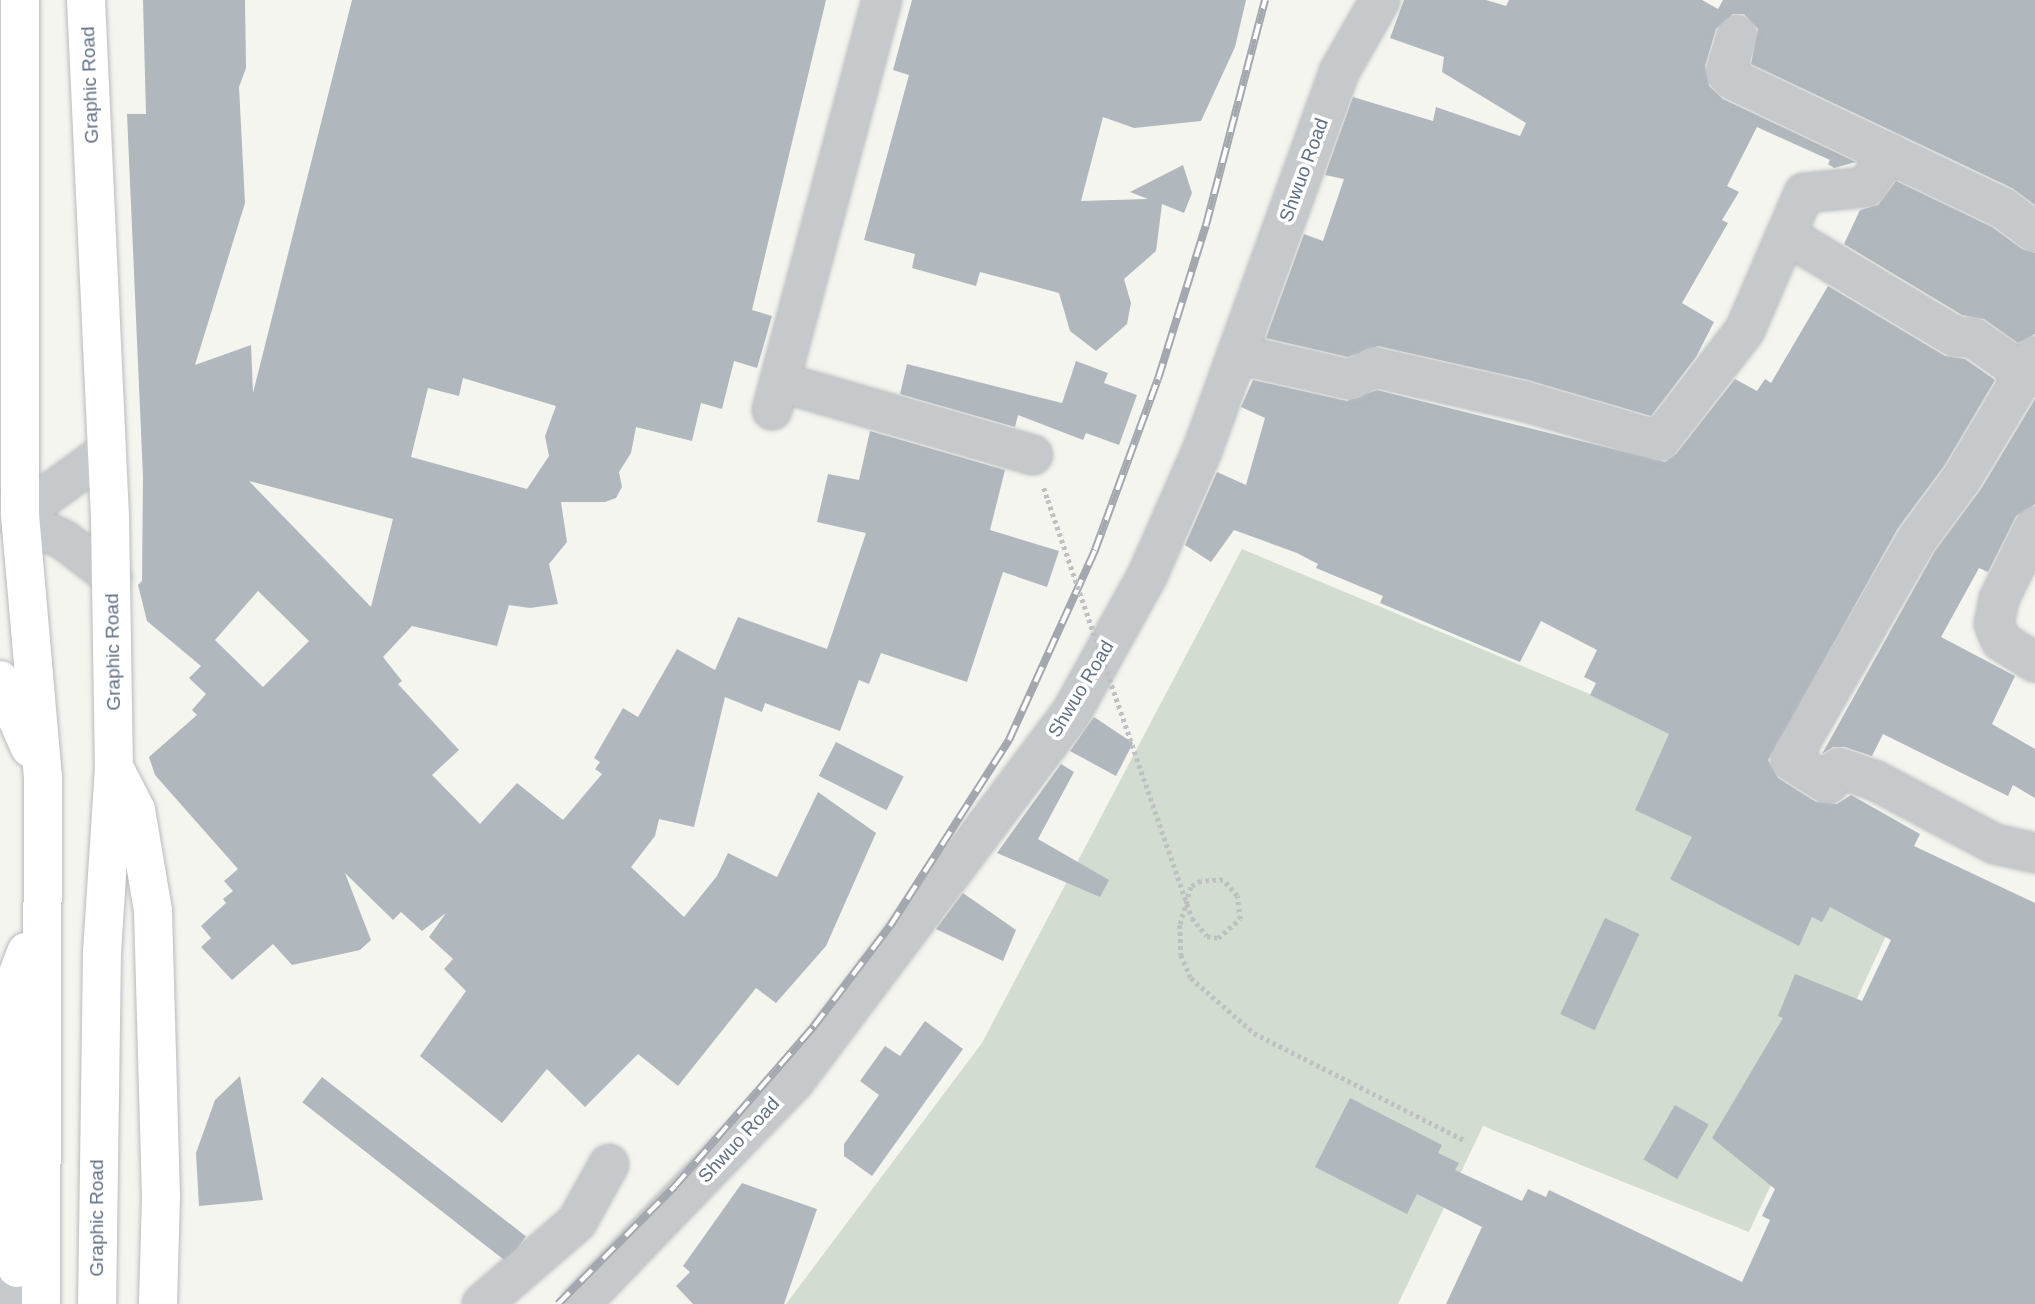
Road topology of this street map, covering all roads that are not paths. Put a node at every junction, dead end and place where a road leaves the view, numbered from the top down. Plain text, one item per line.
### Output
1 (20, 0) edge
2 (86, 0) edge
3 (882, 0) edge
4 (1380, 0) edge
5 (1737, 35) dead end
6 (1889, 153) junction
7 (2035, 232) edge
8 (1786, 235) junction
9 (21, 293) junction
10 (0, 337) edge
11 (1237, 354) junction
12 (2029, 365) edge
13 (106, 452) junction
14 (1032, 455) dead end
15 (10, 513) edge
16 (2035, 526) edge
17 (112, 577) junction
18 (2035, 662) edge
19 (0, 680) edge
20 (114, 767) junction
21 (43, 777) junction
22 (2035, 853) edge
23 (43, 904) junction
24 (7, 1036) edge
25 (609, 1164) dead end
26 (19, 1295) edge
27 (97, 1304) edge
28 (158, 1304) edge
29 (482, 1304) edge
30 (580, 1304) edge

1 - 9 main road
2 - 13 main road, Graphic Road
3 - 14 street
4 - 11 street, Shwuo Road
5 - 6 street
6 - 7 street
6 - 8 street
8 - 11 street
8 - 12 street
9 - 10 main road
9 - 15 main road
11 - 30 street, Shwuo Road
12 - 22 street
13 - 15 street
13 - 17 main road, Graphic Road
15 - 17 street
15 - 21 main road
16 - 18 street
17 - 20 main road, Graphic Road
19 - 21 main road
20 - 27 main road, Graphic Road
20 - 28 main road
21 - 23 main road
23 - 24 main road
23 - 26 main road
24 - 26 main road
25 - 29 street

